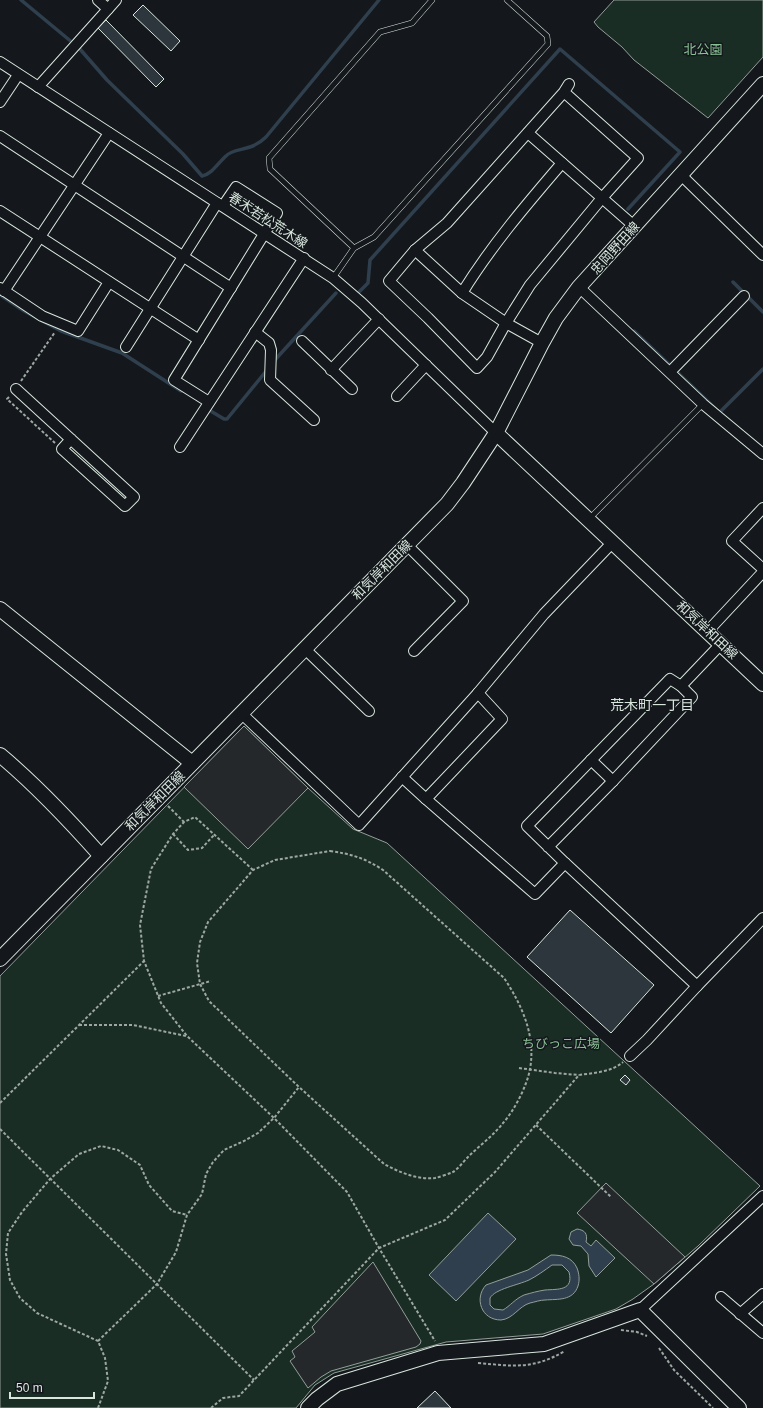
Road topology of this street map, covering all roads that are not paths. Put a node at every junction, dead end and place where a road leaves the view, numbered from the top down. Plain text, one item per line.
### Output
1 (98, 0) edge
2 (116, 0) edge
3 (432, 0) edge
4 (507, 0) edge
5 (108, 9) junction
6 (0, 62) edge
7 (18, 75) junction
8 (763, 84) edge
9 (38, 87) junction
10 (0, 102) edge
11 (109, 133) junction
12 (528, 133) junction
13 (0, 136) edge
14 (562, 163) junction
15 (680, 174) junction
16 (74, 185) junction
17 (602, 198) junction
18 (220, 204) junction
19 (0, 211) edge
20 (634, 226) junction
21 (265, 233) junction
22 (40, 237) junction
23 (354, 248) junction
24 (415, 250) junction
25 (763, 255) edge
26 (183, 256) junction
27 (304, 258) junction
28 (333, 278) junction
29 (109, 282) junction
30 (579, 287) junction
31 (231, 288) junction
32 (2, 290) edge
33 (462, 293) junction
34 (744, 296) dead end
35 (150, 309) junction
36 (379, 319) junction
37 (506, 323) junction
38 (255, 332) junction
39 (199, 340) junction
40 (302, 341) dead end
41 (542, 343) junction
42 (126, 347) dead end
43 (426, 365) junction
44 (332, 370) junction
45 (670, 372) junction
46 (16, 389) road end
47 (352, 389) dead end
48 (397, 396) dead end
49 (209, 402) junction
50 (703, 404) junction
51 (314, 420) dead end
52 (496, 433) junction
53 (71, 439) junction
54 (180, 447) dead end
55 (763, 454) edge
56 (763, 508) edge
57 (589, 519) junction
58 (613, 542) junction
59 (407, 545) junction
60 (763, 570) edge
61 (0, 609) edge
62 (708, 631) junction
63 (721, 644) junction
64 (305, 649) junction
65 (414, 651) dead end
66 (763, 684) edge
67 (681, 686) junction
68 (478, 693) junction
69 (369, 711) dead end
70 (241, 714) junction
71 (0, 755) edge
72 (591, 760) junction
73 (192, 763) junction
74 (402, 777) junction
75 (613, 781) junction
76 (426, 799) junction
77 (548, 847) junction
78 (101, 856) junction
79 (565, 863) junction
80 (761, 925) edge
81 (0, 958) edge
82 (697, 986) junction
83 (630, 1056) road end
84 (763, 1196) edge
85 (763, 1294) edge
86 (721, 1297) dead end
87 (640, 1310) junction
88 (740, 1314) junction
89 (763, 1333) edge
90 (308, 1408) edge
91 (739, 1408) edge

1 - 5 street
2 - 5 street
3 - 23 lane
4 - 23 lane
5 - 9 street
6 - 7 street, 春木若松荒木線
7 - 9 street, 春木若松荒木線
7 - 10 street
8 - 15 street, 忠岡野田線
9 - 11 street, 春木若松荒木線
11 - 16 street
11 - 18 street, 春木若松荒木線
12 - 14 street
12 - 17 street
12 - 24 street
13 - 16 street
14 - 17 street
14 - 33 street
15 - 20 street, 忠岡野田線
15 - 25 street
16 - 22 street
16 - 26 street
17 - 20 street
17 - 37 street
18 - 21 street, 春木若松荒木線
18 - 21 street
18 - 26 street
19 - 22 street
20 - 30 street, 忠岡野田線
21 - 27 street, 春木若松荒木線
21 - 31 street
22 - 29 street
22 - 32 street
23 - 28 lane
24 - 33 street
24 - 37 street
26 - 31 street
26 - 35 street
27 - 28 street, 春木若松荒木線
27 - 38 street
28 - 36 street, 春木若松荒木線
29 - 32 street
29 - 35 street
30 - 41 street, 忠岡野田線
30 - 45 street
31 - 39 street
33 - 37 street
34 - 45 street
35 - 39 street
35 - 42 street
36 - 43 street, 春木若松荒木線
36 - 44 street
37 - 41 street
38 - 49 street
38 - 51 street
39 - 49 street
40 - 44 street
41 - 52 street, 忠岡野田線
43 - 48 street
43 - 52 street, 春木若松荒木線
44 - 47 street
45 - 50 street
46 - 53 street
49 - 54 street
50 - 55 street
50 - 57 lane
52 - 57 street, 和気岸和田線
52 - 59 street, 和気岸和田線
53 - 53 street
56 - 60 street
57 - 58 street, 和気岸和田線
58 - 62 street, 和気岸和田線
58 - 68 street
59 - 64 street, 和気岸和田線
59 - 65 street
60 - 62 street
61 - 73 street
62 - 63 street, 和気岸和田線
63 - 66 street, 和気岸和田線
63 - 67 street
64 - 69 street
64 - 70 street, 和気岸和田線
67 - 72 street
67 - 75 street
68 - 74 street
68 - 76 street
70 - 73 street, 和気岸和田線
70 - 74 street
71 - 78 street
72 - 75 street
72 - 77 street
73 - 78 street, 和気岸和田線
74 - 76 street
75 - 77 street
76 - 79 street
77 - 79 street
78 - 81 street, 和気岸和田線
79 - 82 street
80 - 82 street
82 - 83 street
84 - 87 street
85 - 88 street
86 - 88 street
87 - 90 street
87 - 91 street
88 - 89 street

